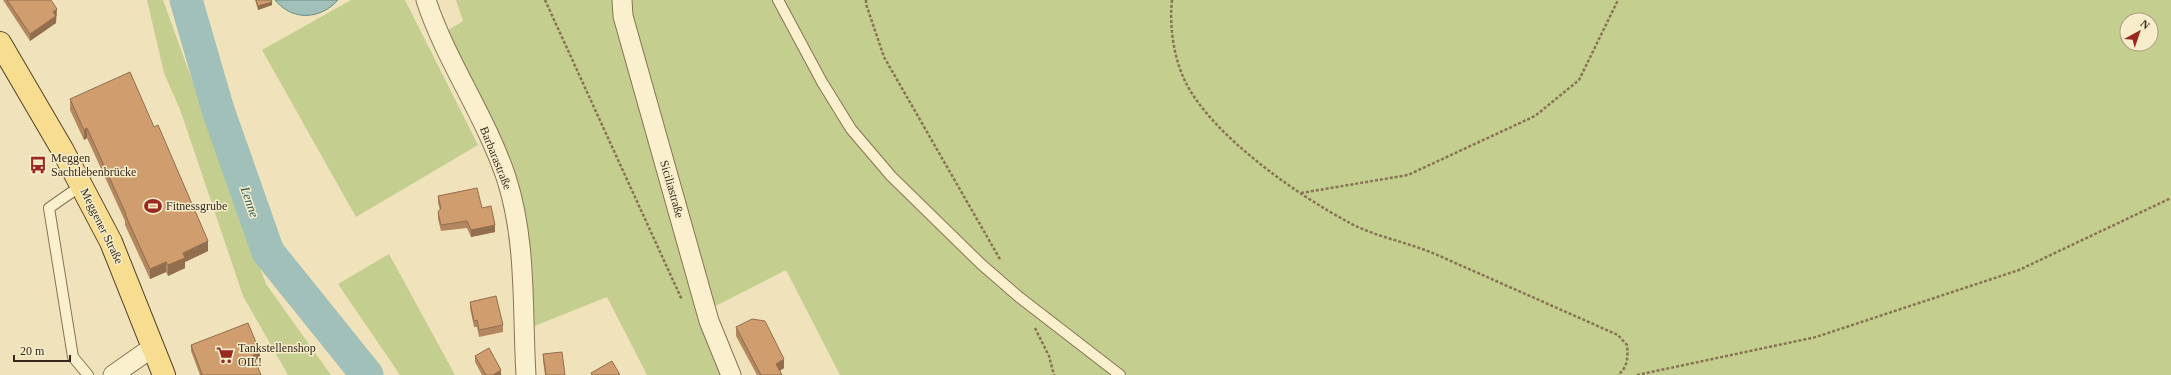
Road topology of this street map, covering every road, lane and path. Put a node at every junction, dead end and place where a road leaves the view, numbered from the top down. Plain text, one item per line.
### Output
1 (426, 0) edge
2 (545, 0) edge
3 (622, 0) edge
4 (778, 0) edge
5 (866, 0) edge
6 (1172, 0) edge
7 (1618, 0) edge
8 (0, 43) edge
9 (82, 185) junction
10 (1300, 193) junction
11 (2171, 198) edge
12 (1001, 262) dead end
13 (1019, 297) junction
14 (684, 303) dead end
15 (153, 347) junction
16 (88, 375) edge
17 (113, 375) edge
18 (164, 375) edge
19 (526, 375) edge
20 (731, 375) edge
21 (1054, 375) edge
22 (1120, 375) edge
23 (1618, 375) edge
24 (1637, 375) edge

1 - 19 street, Barbarastraße
2 - 14 path
3 - 20 street, Siciliastraße
4 - 13 lane
5 - 12 path
6 - 10 path
7 - 10 path
8 - 9 main road, Meggener Straße
9 - 15 main road, Meggener Straße
9 - 16 lane
10 - 23 path
11 - 24 path
13 - 21 path
13 - 22 lane
15 - 17 street
15 - 18 main road, Meggener Straße

